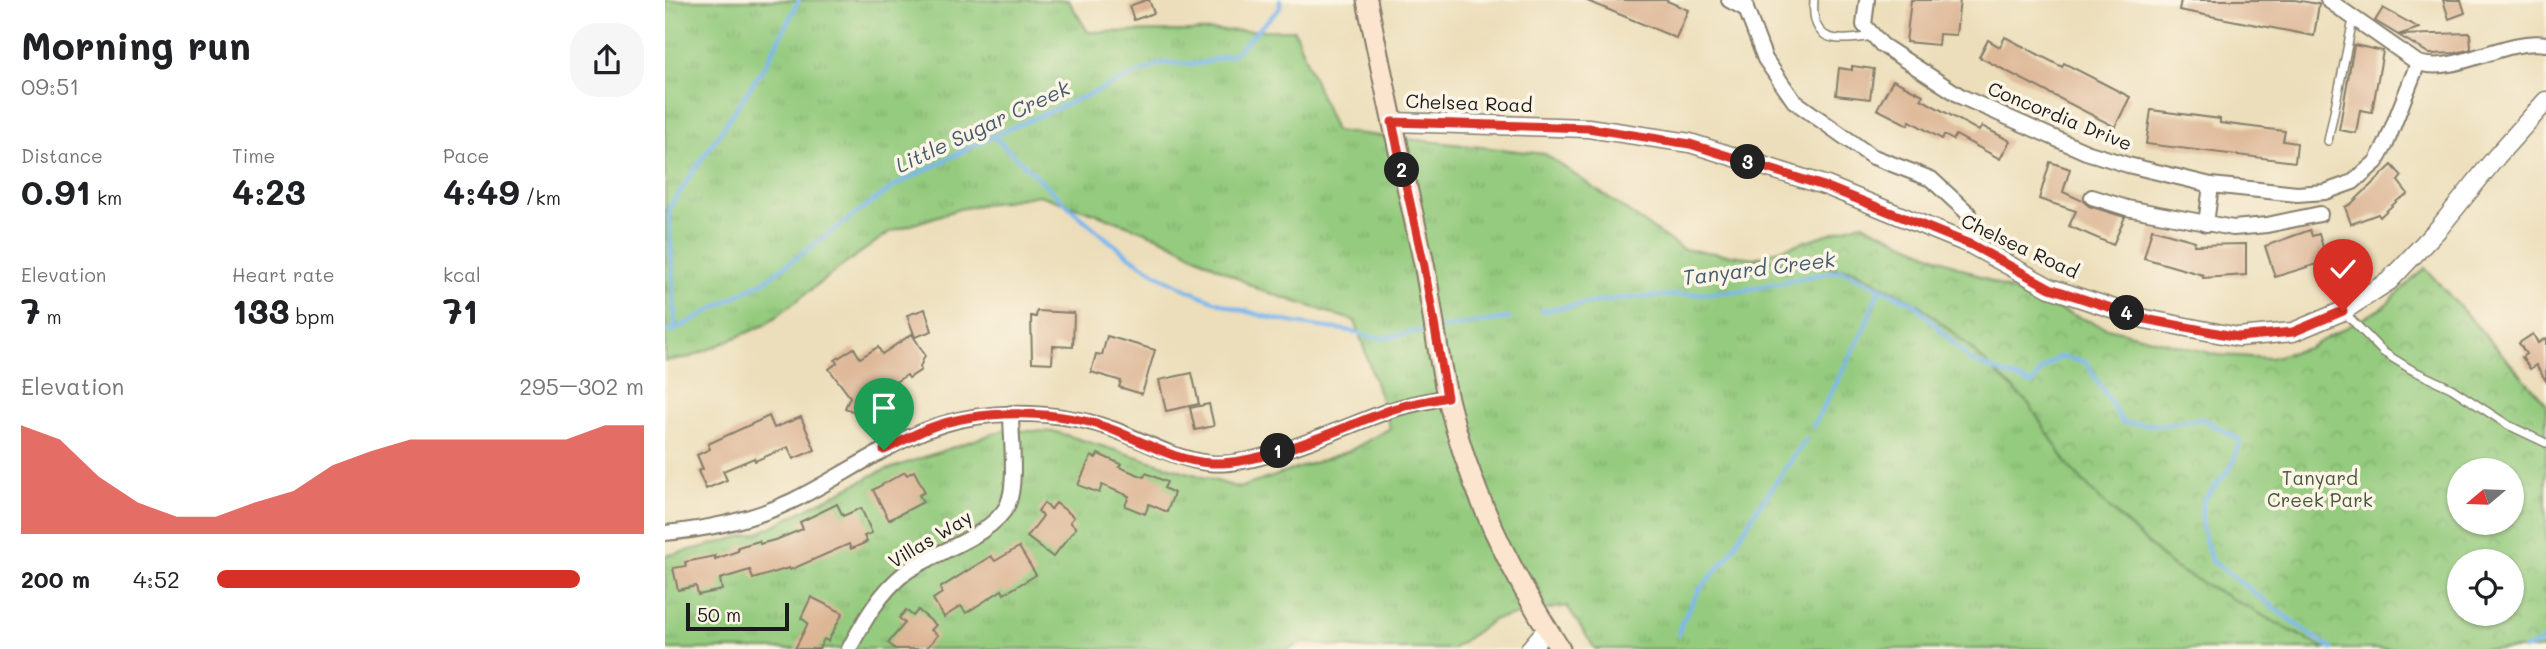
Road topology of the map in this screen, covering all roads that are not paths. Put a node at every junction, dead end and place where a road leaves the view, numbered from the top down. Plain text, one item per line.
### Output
1 (1367, 0) edge
2 (1729, 0) edge
3 (1814, 0) edge
4 (1867, 0) edge
5 (2328, 0) edge
6 (1746, 5) edge
7 (2353, 20) junction
8 (1874, 36) junction
9 (2546, 44) edge
10 (2418, 63) junction
11 (2546, 101) edge
12 (1392, 122) junction
13 (2328, 141) dead end
14 (2211, 185) junction
15 (2092, 197) dead end
16 (2320, 214) dead end
17 (2206, 224) junction
18 (1972, 245) junction
19 (2343, 311) junction
20 (1446, 388) junction
21 (1011, 413) junction
22 (2546, 443) edge
23 (665, 533) edge
24 (1547, 629) junction
25 (849, 649) edge
26 (1530, 649) edge
27 (1560, 649) edge

1 - 12 main road
2 - 6 street
3 - 8 lane
4 - 8 street
5 - 7 street
6 - 18 street
7 - 10 street
7 - 13 lane
8 - 14 street, Concordia Drive
9 - 10 street
10 - 14 street, Concordia Drive
11 - 19 street, Chelsea Road
12 - 18 street, Chelsea Road
12 - 20 main road
14 - 17 street
15 - 17 street
16 - 17 street
18 - 19 street, Chelsea Road
19 - 22 lane
20 - 21 street
20 - 24 main road
21 - 23 street
21 - 25 street, Villas Way
24 - 26 street
24 - 27 main road

